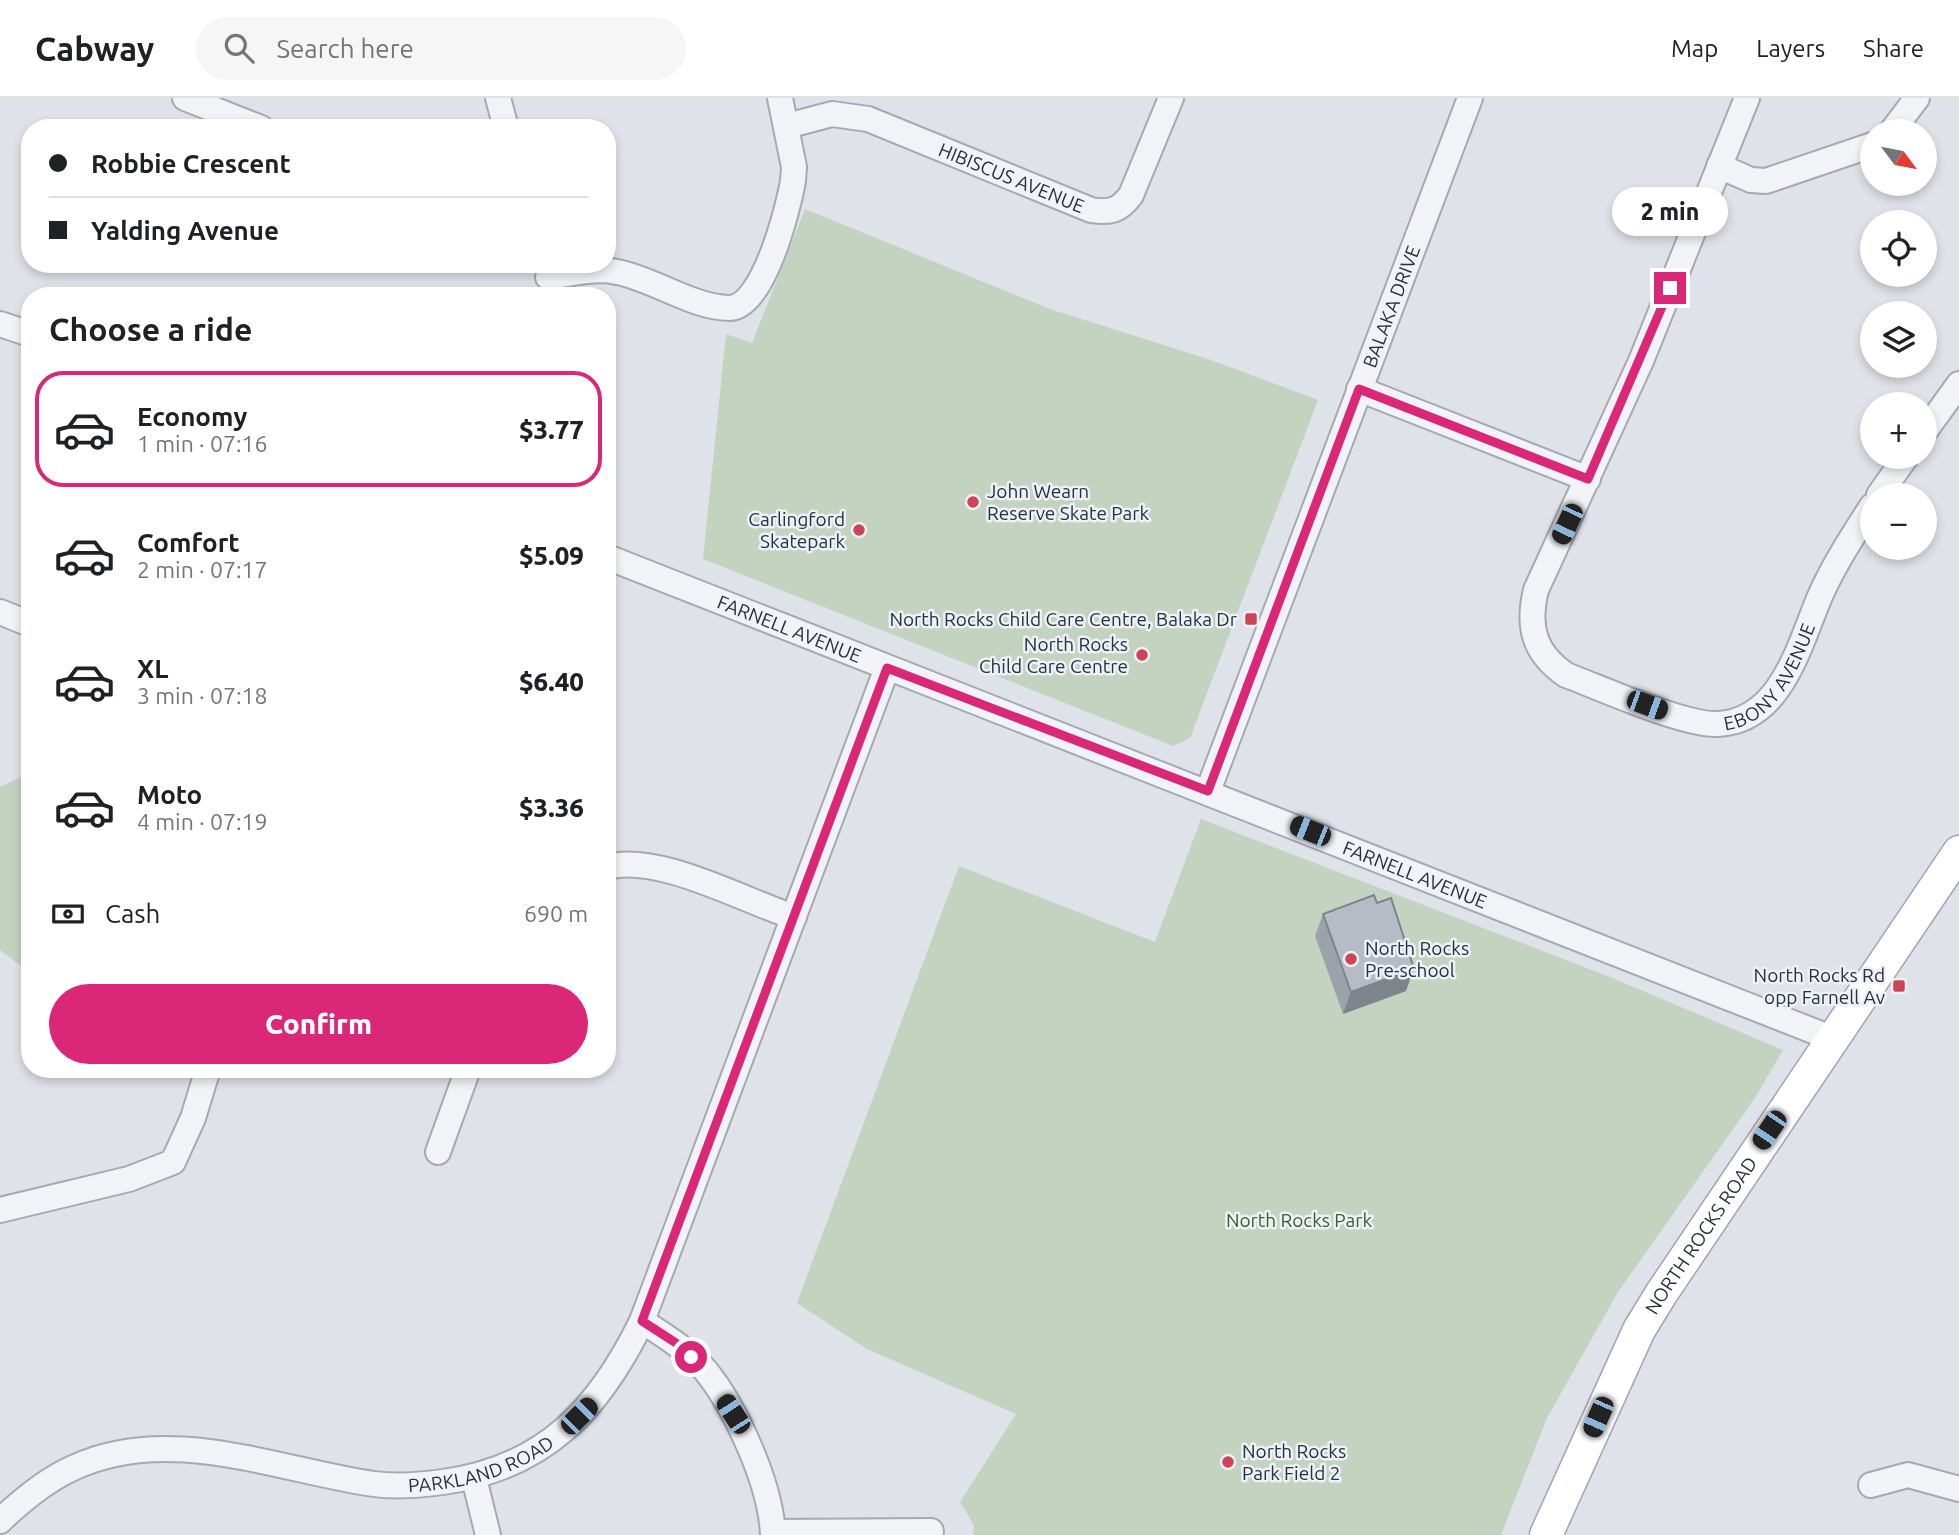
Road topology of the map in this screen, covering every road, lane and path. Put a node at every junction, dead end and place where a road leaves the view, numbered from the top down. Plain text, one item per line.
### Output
1 (185, 98) edge
2 (498, 98) edge
3 (780, 98) edge
4 (1171, 98) edge
5 (1470, 98) edge
6 (1747, 98) edge
7 (1917, 98) edge
8 (238, 119) edge
9 (504, 119) edge
10 (1901, 119) edge
11 (787, 126) junction
12 (1860, 149) edge
13 (1719, 166) junction
14 (616, 271) edge
15 (598, 273) edge
16 (548, 279) edge
17 (0, 324) edge
18 (21, 331) edge
19 (1959, 384) edge
20 (1359, 389) junction
21 (1937, 414) edge
22 (1588, 479) junction
23 (1860, 527) edge
24 (616, 560) edge
25 (0, 612) edge
26 (21, 620) edge
27 (887, 668) junction
28 (1208, 791) junction
29 (1959, 852) edge
30 (616, 865) edge
31 (794, 917) junction
32 (1830, 1038) junction
33 (205, 1078) edge
34 (465, 1078) edge
35 (438, 1152) dead end
36 (0, 1210) edge
37 (642, 1321) junction
38 (474, 1478) junction
39 (1871, 1485) dead end
40 (1959, 1489) edge
41 (0, 1521) edge
42 (930, 1531) dead end
43 (773, 1533) edge
44 (488, 1535) edge
45 (1546, 1535) edge

1 - 8 street
2 - 9 street
3 - 11 street
4 - 11 street, HIBISCUS AVENUE
5 - 20 street, BALAKA DRIVE
6 - 13 street, EBONY AVENUE
7 - 10 street
11 - 14 street
12 - 13 street
13 - 22 street, EBONY AVENUE
15 - 16 street
17 - 18 street
19 - 21 street
20 - 22 street
20 - 28 street, BALAKA DRIVE
22 - 23 street, EBONY AVENUE
24 - 27 street, FARNELL AVENUE
25 - 26 street
27 - 28 street, FARNELL AVENUE
27 - 31 street, PARKLAND ROAD
28 - 32 street, FARNELL AVENUE
29 - 32 main road, NORTH ROCKS ROAD
30 - 31 street
31 - 37 street, PARKLAND ROAD
32 - 45 main road, NORTH ROCKS ROAD
33 - 36 street
34 - 35 street
37 - 38 street, PARKLAND ROAD
37 - 43 street
38 - 41 street, PARKLAND ROAD
38 - 44 street
39 - 40 street
42 - 43 street

